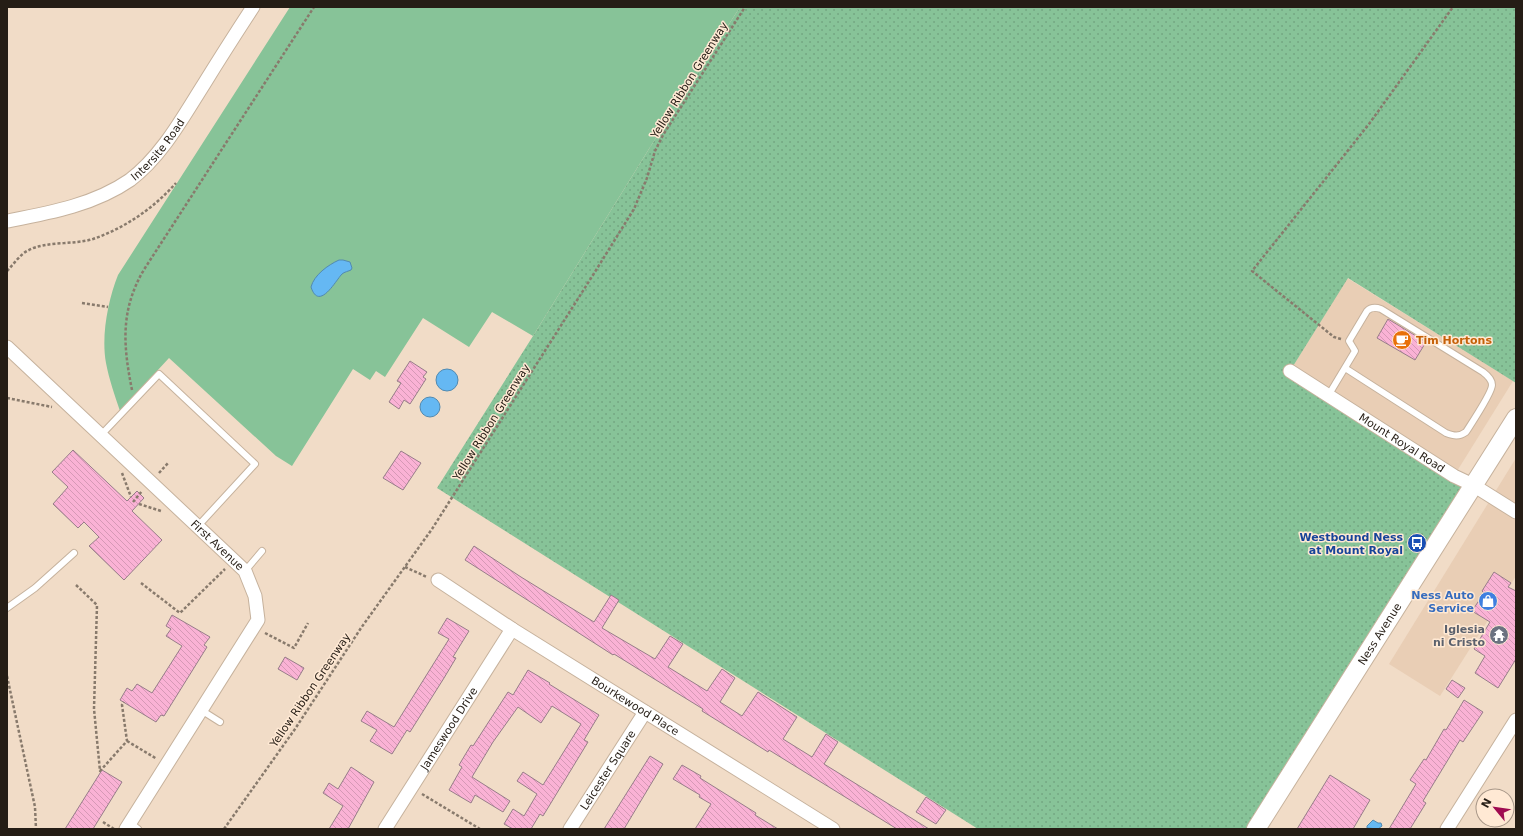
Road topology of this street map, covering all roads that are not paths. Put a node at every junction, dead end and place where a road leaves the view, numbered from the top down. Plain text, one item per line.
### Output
1 (252, 7) edge
2 (7, 221) edge
3 (7, 347) edge
4 (1344, 368) junction
5 (1290, 371) dead end
6 (1328, 396) junction
7 (1516, 418) edge
8 (101, 436) junction
9 (1473, 485) junction
10 (1516, 512) edge
11 (198, 526) junction
12 (262, 550) dead end
13 (74, 553) dead end
14 (245, 571) junction
15 (438, 580) road end
16 (7, 608) edge
17 (512, 629) junction
18 (201, 710) junction
19 (645, 712) junction
20 (1516, 720) edge
21 (220, 722) dead end
22 (131, 827) edge
23 (385, 829) edge
24 (570, 829) edge
25 (834, 829) edge
26 (1256, 829) edge
27 (1447, 829) edge

1 - 2 street, Intersite Road
3 - 8 street, First Avenue
4 - 4 lane
4 - 6 lane
5 - 6 street, Mount Royal Road
6 - 9 street, Mount Royal Road
7 - 9 main road, Ness Avenue
8 - 11 street, First Avenue
8 - 11 lane
9 - 10 street, Mount Royal Road
9 - 26 main road, Ness Avenue
11 - 14 street, First Avenue
12 - 14 lane
13 - 16 lane
14 - 18 street, First Avenue
15 - 17 street, Bourkewood Place
17 - 19 street, Bourkewood Place
17 - 23 street, Jameswood Drive
18 - 21 lane
18 - 22 street, First Avenue
19 - 24 street, Leicester Square
19 - 25 street, Bourkewood Place
20 - 27 street

